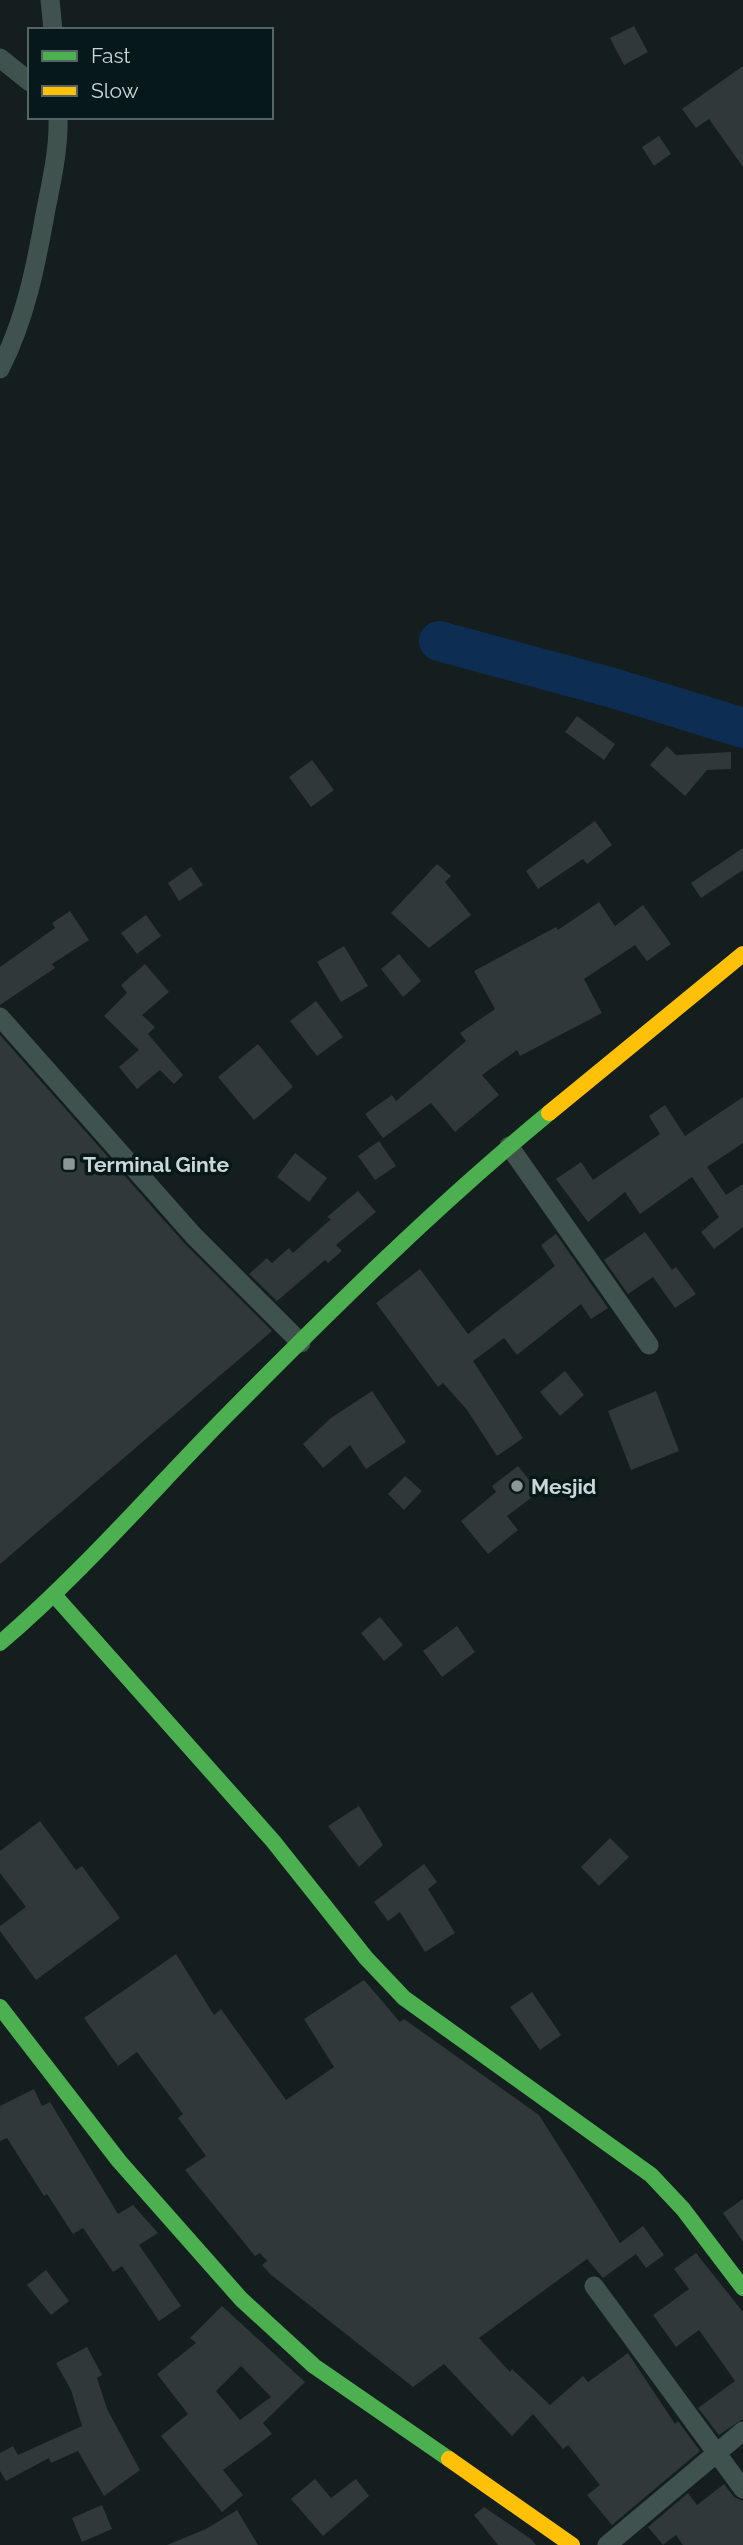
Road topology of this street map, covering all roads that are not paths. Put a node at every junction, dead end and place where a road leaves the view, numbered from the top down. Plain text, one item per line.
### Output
1 (50, 0) edge
2 (53, 28) edge
3 (0, 58) edge
4 (28, 80) edge
5 (58, 119) edge
6 (0, 369) edge
7 (743, 954) edge
8 (0, 1017) edge
9 (509, 1146) junction
10 (301, 1343) junction
11 (649, 1345) dead end
12 (55, 1596) junction
13 (0, 1643) edge
14 (0, 2007) edge
15 (594, 2286) dead end
16 (743, 2288) edge
17 (743, 2431) edge
18 (715, 2454) junction
19 (743, 2489) edge
20 (572, 2545) edge
21 (607, 2545) edge

1 - 2 street
3 - 4 street
5 - 6 street
7 - 9 main road
8 - 10 street
9 - 10 main road
9 - 11 street
10 - 12 main road
12 - 13 main road
12 - 16 main road
14 - 20 main road
15 - 18 street
17 - 18 street
18 - 19 street
18 - 21 street

